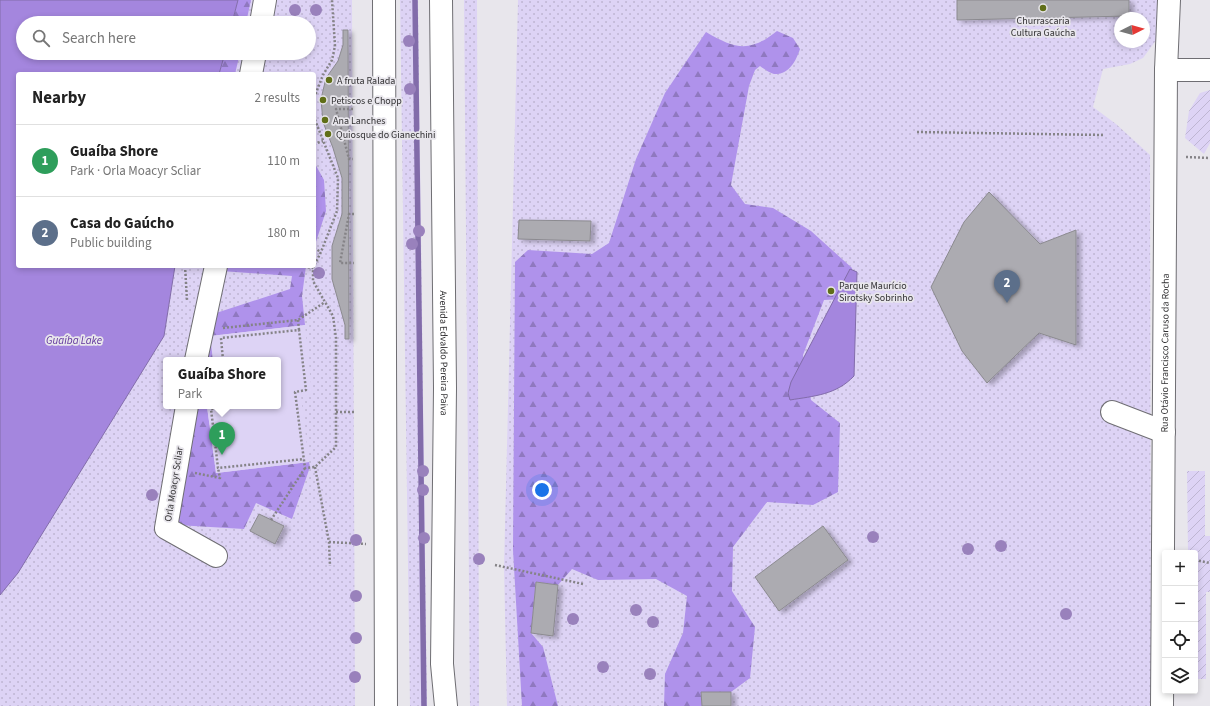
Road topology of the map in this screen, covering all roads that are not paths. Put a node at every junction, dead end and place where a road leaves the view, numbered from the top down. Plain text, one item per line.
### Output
1 (265, 0) edge
2 (384, 0) edge
3 (441, 0) edge
4 (1169, 0) edge
5 (262, 16) edge
6 (254, 60) edge
7 (1166, 70) junction
8 (1210, 70) edge
9 (251, 72) edge
10 (216, 268) edge
11 (197, 357) edge
12 (186, 409) edge
13 (1112, 412) dead end
14 (1164, 432) junction
15 (216, 556) dead end
16 (386, 706) edge
17 (446, 706) edge
18 (1162, 706) edge

1 - 5 main road
2 - 16 main road
3 - 17 main road, Avenida Edvaldo Pereira Paiva
4 - 7 main road, Rua Otávio Francisco Caruso da Rocha
6 - 9 main road
7 - 8 main road
7 - 14 main road, Rua Otávio Francisco Caruso da Rocha
10 - 11 main road
12 - 15 main road, Orla Moacyr Scliar
13 - 14 main road
14 - 18 main road, Rua Otávio Francisco Caruso da Rocha

